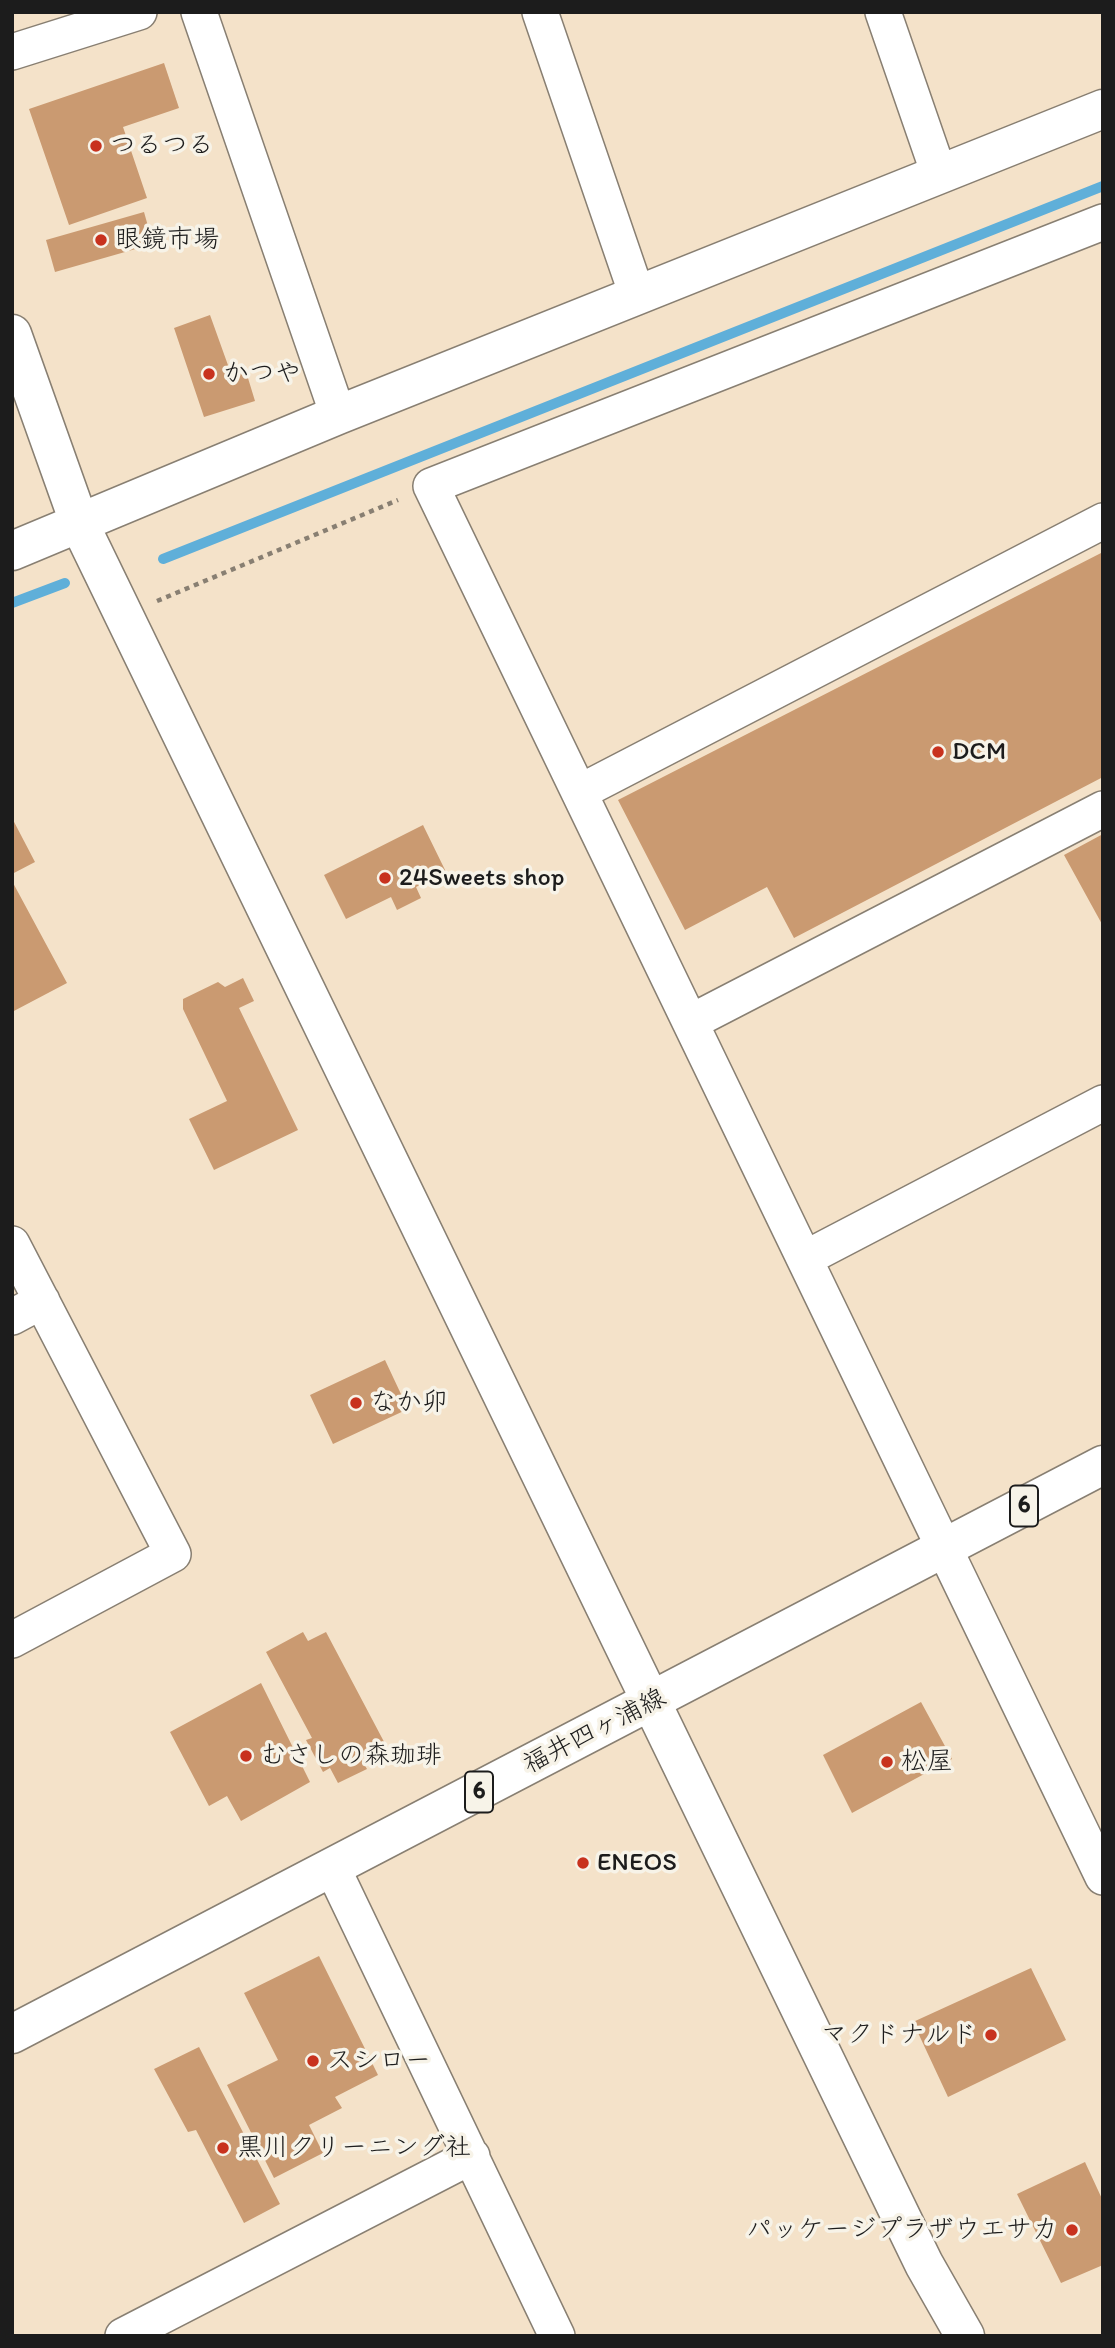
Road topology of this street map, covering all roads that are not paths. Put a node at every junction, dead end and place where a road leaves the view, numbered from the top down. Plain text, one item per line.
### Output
1 (139, 12) edge
2 (199, 12) edge
3 (540, 12) edge
4 (883, 12) edge
5 (12, 52) edge
6 (1103, 109) edge
7 (939, 174) junction
8 (1103, 222) edge
9 (637, 295) junction
10 (12, 334) edge
11 (338, 415) junction
12 (1103, 521) edge
13 (80, 525) junction
14 (12, 551) edge
15 (580, 792) junction
16 (1103, 809) edge
17 (691, 1022) junction
18 (1103, 1104) edge
19 (12, 1244) edge
20 (806, 1258) junction
21 (27, 1309) edge
22 (1103, 1465) edge
23 (946, 1547) junction
24 (12, 1640) edge
25 (652, 1703) junction
26 (1092, 1826) edge
27 (332, 1867) junction
28 (1103, 1877) edge
29 (12, 2034) edge
30 (472, 2156) junction
31 (123, 2336) edge
32 (557, 2336) edge
33 (965, 2336) edge

1 - 5 street
2 - 11 street
3 - 9 street
4 - 7 street
6 - 7 street
7 - 9 street
8 - 15 street
9 - 11 street
10 - 13 street
11 - 13 street
12 - 15 street
13 - 14 street
13 - 25 street
15 - 17 street
16 - 17 street
17 - 20 street
18 - 20 street
19 - 21 street
20 - 23 street
21 - 24 street
22 - 23 street, 福井四ヶ浦線 / 6
23 - 25 street, 福井四ヶ浦線 / 6
23 - 26 street
25 - 27 street, 福井四ヶ浦線 / 6
25 - 33 street
26 - 28 street
27 - 29 street, 福井四ヶ浦線 / 6
27 - 30 street
30 - 31 street
30 - 32 street

